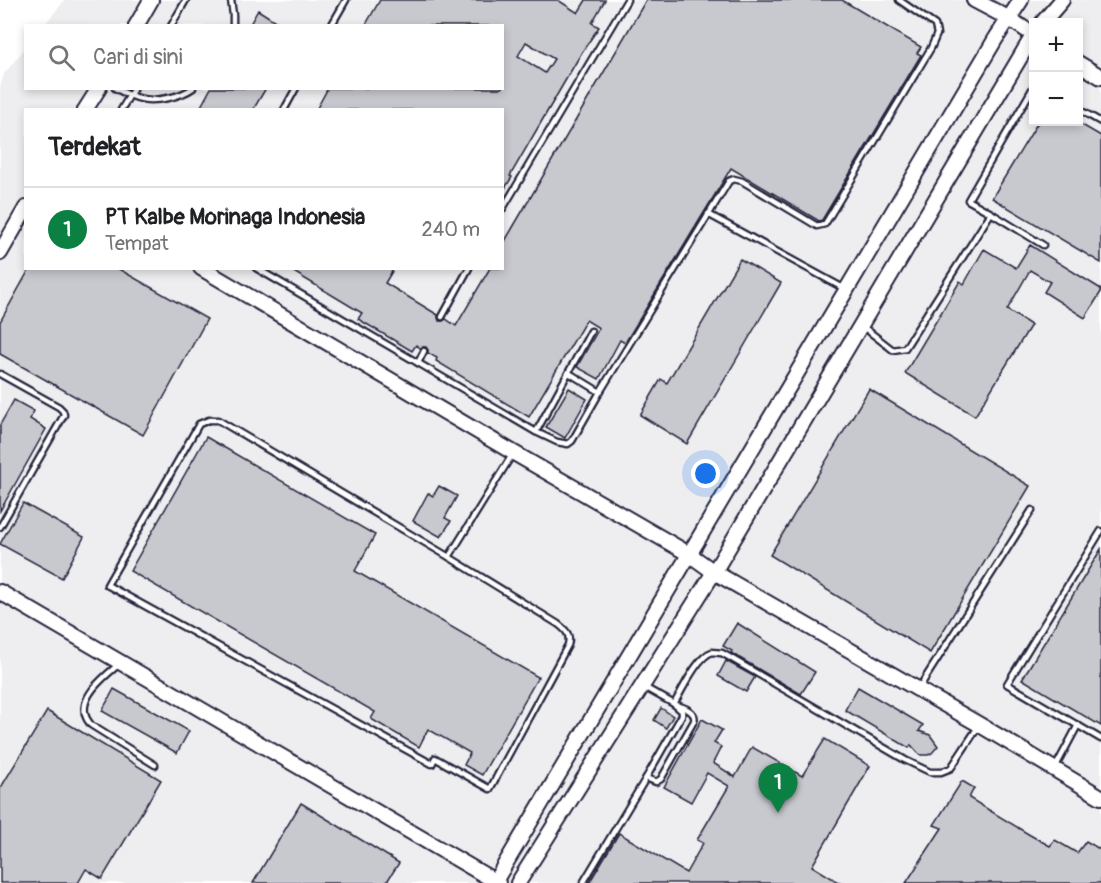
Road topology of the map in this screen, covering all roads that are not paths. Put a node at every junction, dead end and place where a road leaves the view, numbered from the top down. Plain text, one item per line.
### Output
1 (151, 0) edge
2 (186, 0) edge
3 (231, 0) edge
4 (346, 0) edge
5 (627, 0) edge
6 (899, 0) edge
7 (975, 0) edge
8 (1021, 0) edge
9 (1062, 0) edge
10 (1008, 18) junction
11 (1046, 18) edge
12 (137, 24) edge
13 (172, 24) edge
14 (232, 24) edge
15 (332, 24) edge
16 (1029, 32) edge
17 (1029, 42) edge
18 (1083, 66) edge
19 (1101, 77) edge
20 (98, 90) edge
21 (120, 90) edge
22 (133, 90) edge
23 (190, 90) edge
24 (295, 90) edge
25 (1029, 95) edge
26 (130, 96) junction
27 (86, 108) edge
28 (122, 108) edge
29 (285, 108) edge
30 (1083, 112) edge
31 (1101, 122) edge
32 (504, 207) edge
33 (24, 211) edge
34 (990, 213) junction
35 (708, 214) junction
36 (1043, 245) dead end
37 (0, 253) edge
38 (204, 270) edge
39 (259, 270) edge
40 (468, 270) edge
41 (846, 289) junction
42 (442, 317) dead end
43 (860, 324) junction
44 (591, 331) dead end
45 (424, 351) dead end
46 (418, 363) junction
47 (568, 373) junction
48 (0, 374) edge
49 (600, 392) junction
50 (537, 432) junction
51 (514, 453) junction
52 (1032, 510) dead end
53 (0, 527) edge
54 (1101, 531) edge
55 (689, 554) junction
56 (449, 556) junction
57 (714, 572) junction
58 (0, 592) edge
59 (120, 663) junction
60 (642, 686) junction
61 (918, 689) junction
62 (674, 705) junction
63 (980, 725) junction
64 (1078, 725) junction
65 (1101, 739) edge
66 (155, 765) dead end
67 (1054, 770) junction
68 (646, 778) junction
69 (1101, 797) edge
70 (496, 882) edge
71 (518, 883) edge
72 (584, 883) edge

1 - 12 street
2 - 13 lane
3 - 14 lane
4 - 15 lane
5 - 32 lane
6 - 35 lane
7 - 10 street
8 - 10 street
9 - 11 street
10 - 16 street
10 - 41 street
17 - 43 street
18 - 19 street
20 - 27 street
21 - 26 lane
22 - 26 lane
23 - 26 lane
24 - 29 lane
25 - 34 lane
26 - 28 lane
30 - 31 lane
33 - 37 street
34 - 36 lane
34 - 43 lane
35 - 41 lane
35 - 49 lane
38 - 51 street
39 - 46 lane
40 - 42 lane
41 - 55 street
43 - 57 street
44 - 47 lane
45 - 46 lane
46 - 50 lane
47 - 49 lane
47 - 50 lane
48 - 53 lane
49 - 50 lane
51 - 55 street
51 - 56 lane
52 - 61 lane
54 - 64 lane
55 - 57 street
55 - 70 street
56 - 56 lane
57 - 60 street
57 - 61 street
58 - 59 street
59 - 66 lane
59 - 70 street
60 - 62 lane
60 - 71 street
61 - 63 street
62 - 63 lane
62 - 68 lane
62 - 68 lane
63 - 67 street
64 - 65 lane
64 - 67 lane
67 - 69 street
68 - 72 lane

